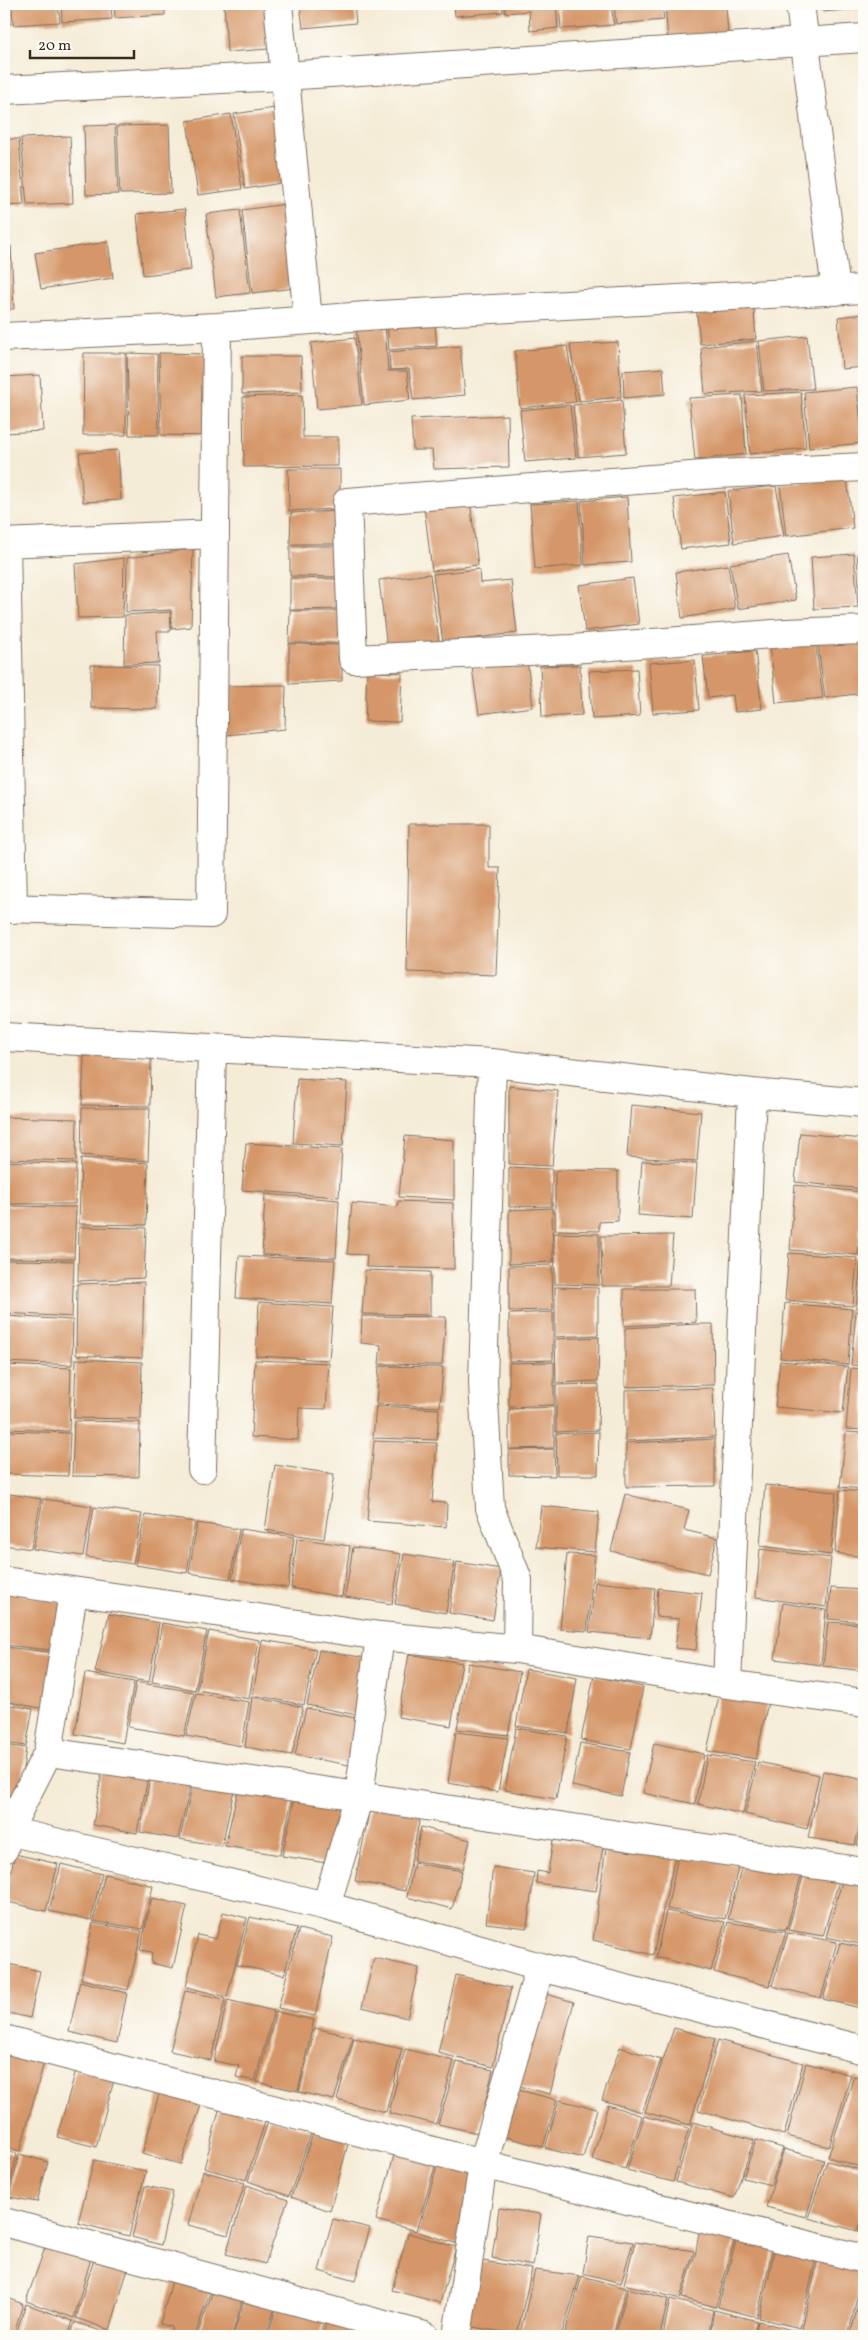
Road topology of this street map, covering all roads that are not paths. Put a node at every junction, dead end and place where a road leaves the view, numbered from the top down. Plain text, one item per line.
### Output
1 (278, 4) edge
2 (800, 4) edge
3 (864, 38) edge
4 (804, 42) junction
5 (284, 76) junction
6 (4, 90) edge
7 (864, 289) edge
8 (836, 291) junction
9 (308, 320) junction
10 (217, 327) junction
11 (4, 337) edge
12 (864, 467) edge
13 (216, 534) junction
14 (5, 543) edge
15 (864, 630) edge
16 (9, 908) edge
17 (4, 1037) edge
18 (212, 1049) junction
19 (492, 1063) junction
20 (752, 1093) junction
21 (864, 1103) edge
22 (202, 1470) dead end
23 (4, 1582) edge
24 (73, 1593) junction
25 (380, 1636) junction
26 (517, 1650) junction
27 (727, 1684) junction
28 (864, 1703) edge
29 (48, 1752) junction
30 (360, 1796) junction
31 (5, 1837) edge
32 (864, 1872) edge
33 (326, 1906) junction
34 (540, 1967) junction
35 (4, 2038) edge
36 (864, 2050) edge
37 (483, 2164) junction
38 (4, 2222) edge
39 (864, 2258) edge
40 (424, 2336) edge
41 (457, 2336) edge

1 - 5 street
2 - 4 street
3 - 4 street
4 - 5 street
4 - 8 street
5 - 6 street
5 - 9 street
7 - 8 street
8 - 9 street
9 - 10 street
10 - 11 street
10 - 13 street
12 - 15 street
13 - 14 street
13 - 16 street
14 - 16 street
17 - 18 street
18 - 19 street
18 - 22 street
19 - 20 street
19 - 26 street
20 - 21 street
20 - 27 street
23 - 24 street
24 - 25 street
24 - 29 street
25 - 26 street
25 - 30 street
26 - 27 street
27 - 28 street
29 - 30 street
29 - 31 street
30 - 32 street
30 - 33 street
31 - 33 street
33 - 34 street
34 - 36 street
34 - 37 street
35 - 37 street
37 - 39 street
37 - 41 street
38 - 40 street

